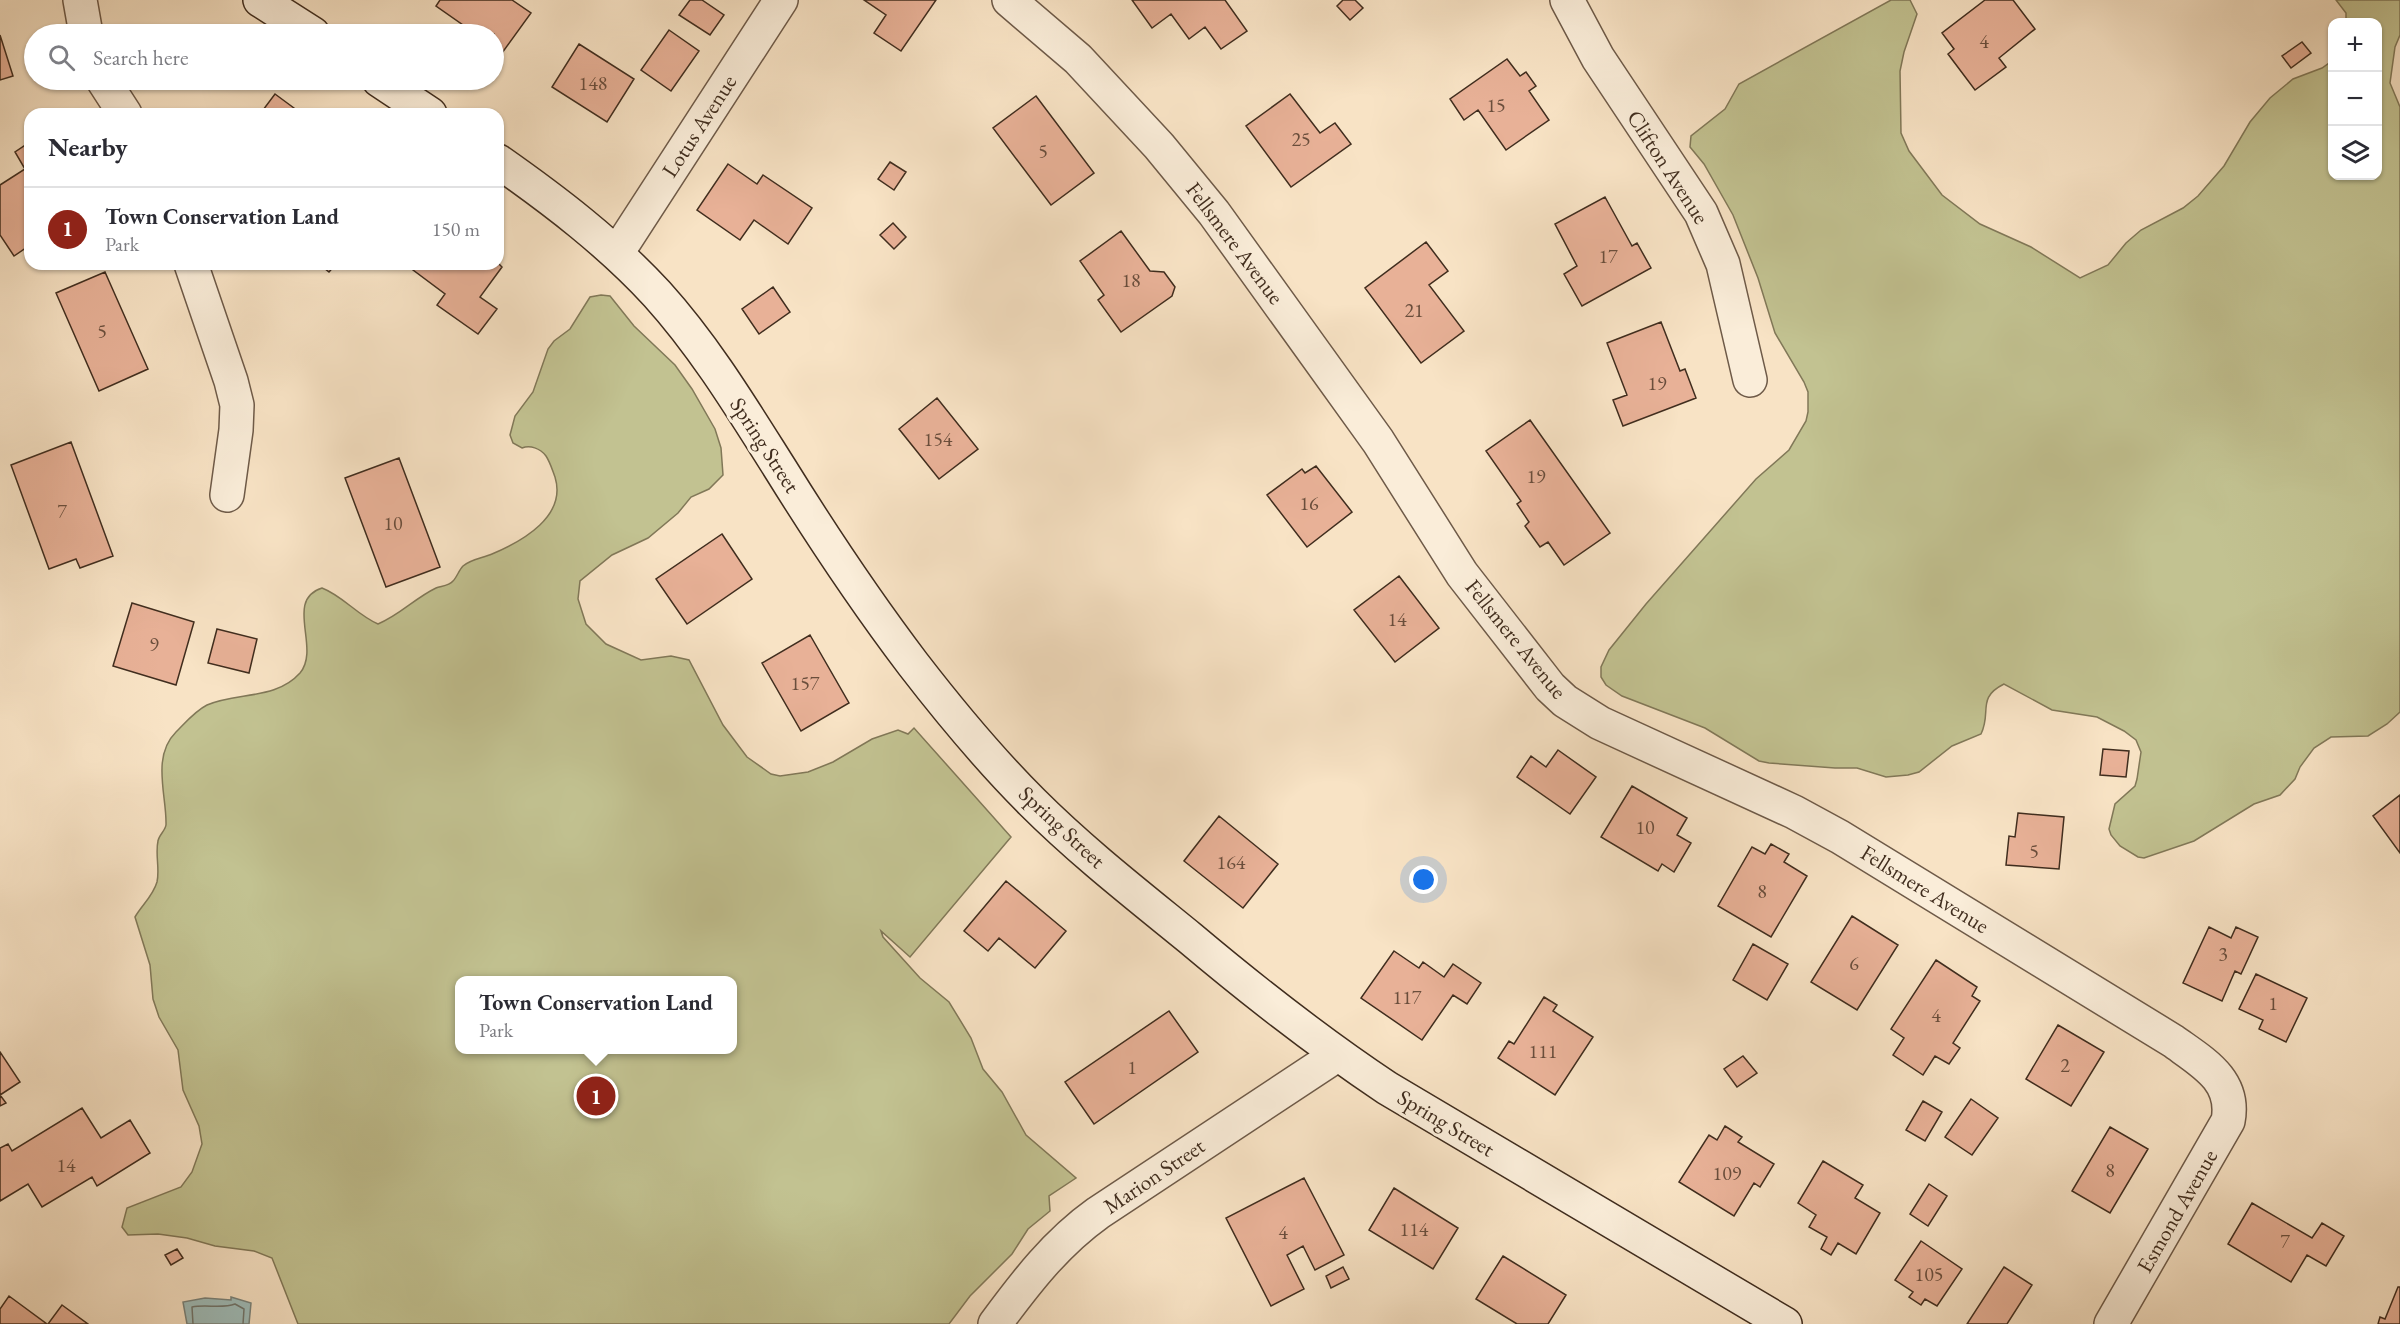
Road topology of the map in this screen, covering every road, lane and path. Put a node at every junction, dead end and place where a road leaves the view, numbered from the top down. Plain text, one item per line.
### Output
1 (80, 0) edge
2 (260, 0) edge
3 (781, 0) edge
4 (1009, 0) edge
5 (1567, 0) edge
6 (84, 24) edge
7 (297, 24) edge
8 (109, 90) edge
9 (394, 90) edge
10 (121, 108) edge
11 (421, 108) edge
12 (504, 165) edge
13 (617, 253) junction
14 (193, 270) edge
15 (1750, 380) dead end
16 (227, 495) dead end
17 (1337, 1055) junction
18 (2228, 1094) joint
19 (995, 1324) edge
20 (1785, 1324) edge
21 (2111, 1324) edge

1 - 6 street
2 - 7 street
3 - 13 street, Lotus Avenue
4 - 18 street, Fellsmere Avenue
5 - 15 street, Clifton Avenue
8 - 10 street
9 - 11 street
12 - 13 street, Spring Street
13 - 17 street, Spring Street
14 - 16 street
17 - 19 street, Marion Street
17 - 20 street, Spring Street
18 - 21 street, Esmond Avenue

